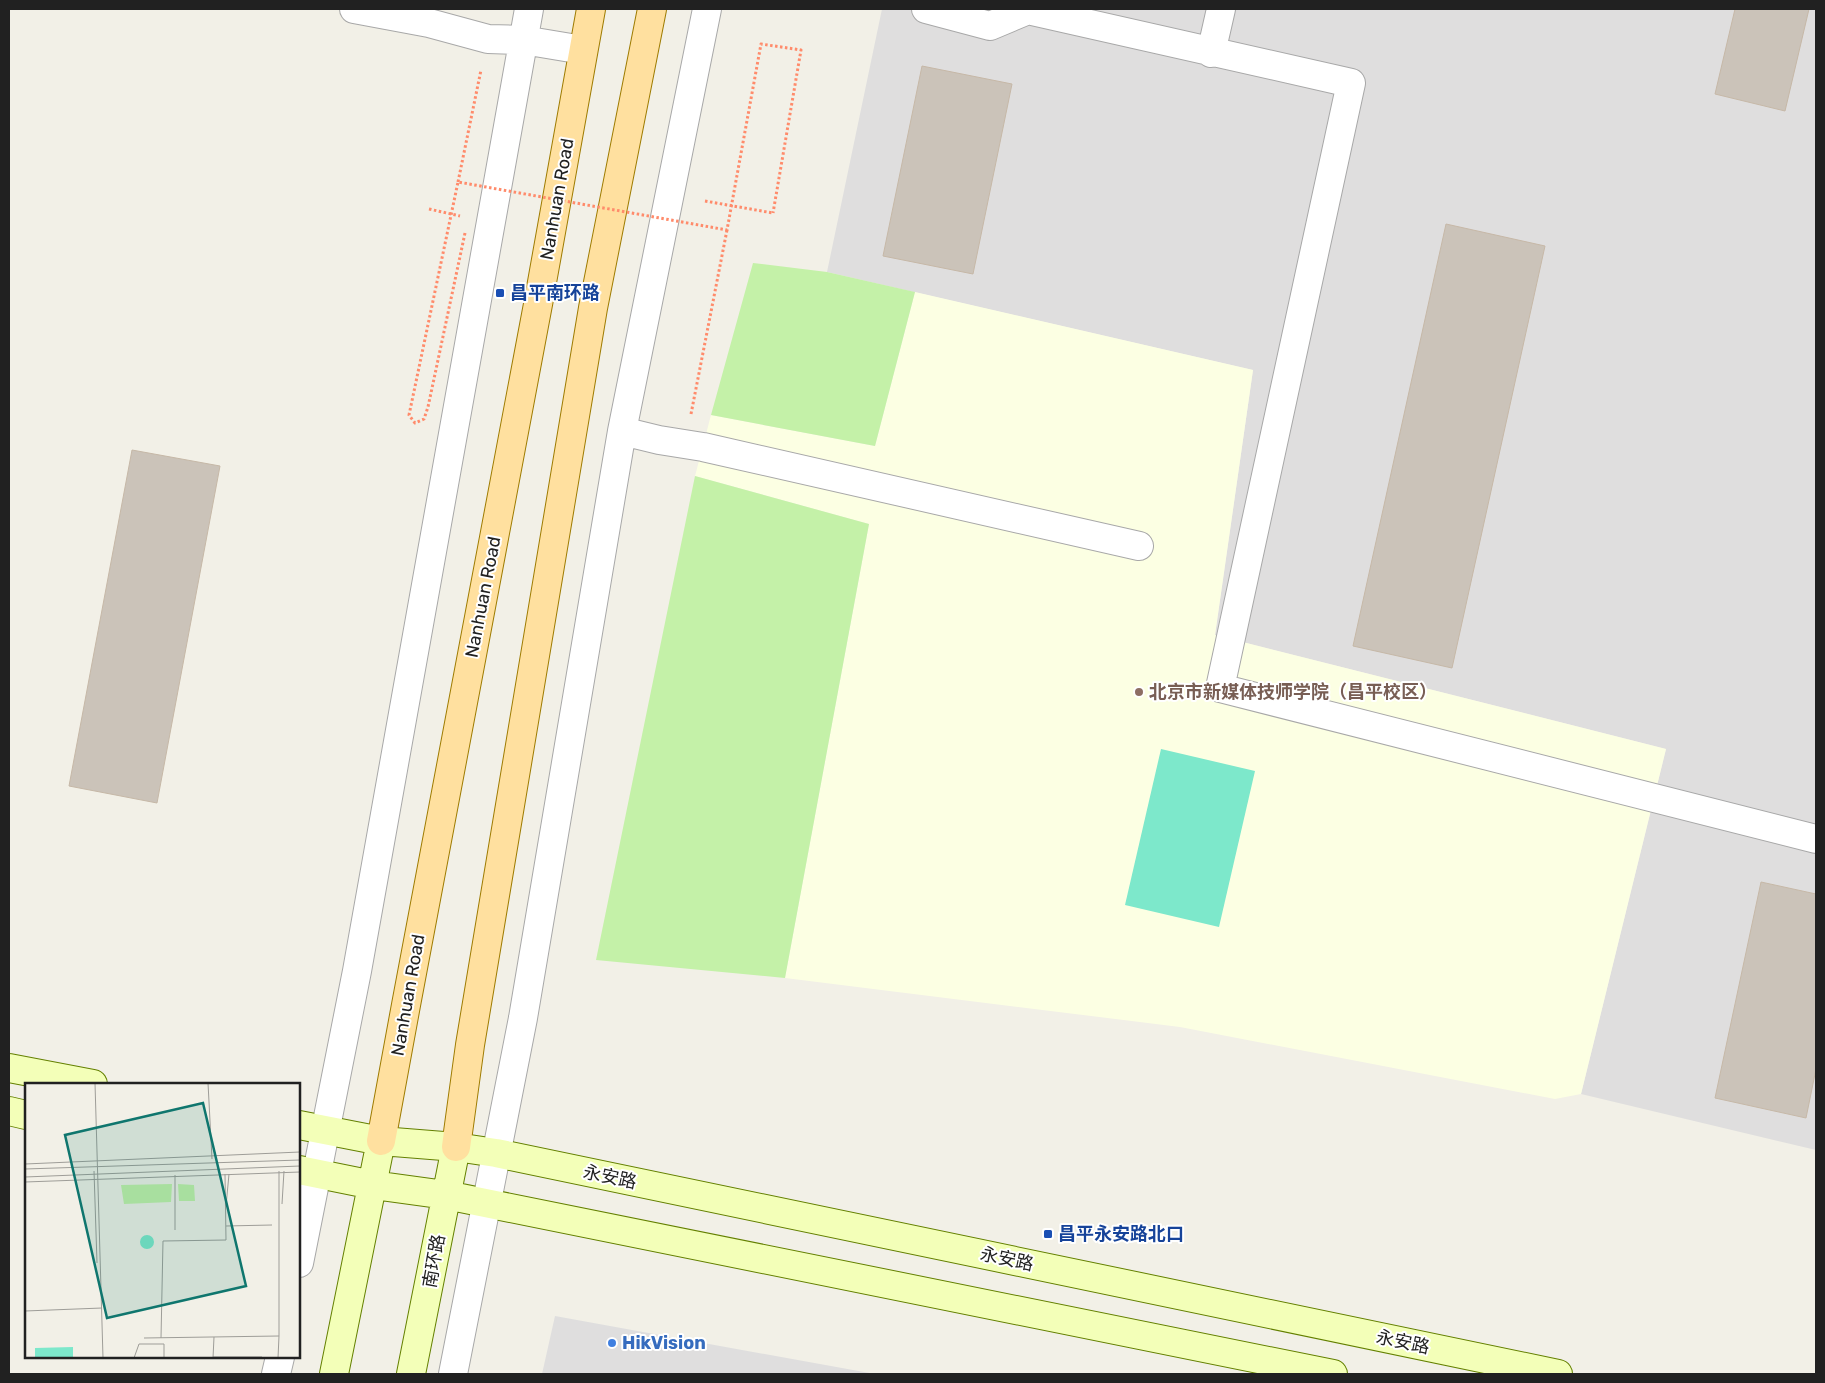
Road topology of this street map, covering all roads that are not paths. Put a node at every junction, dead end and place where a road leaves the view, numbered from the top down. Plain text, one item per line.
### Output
1 (354, 9) edge
2 (529, 9) edge
3 (591, 9) edge
4 (652, 9) edge
5 (707, 9) edge
6 (926, 9) edge
7 (1027, 9) edge
8 (1221, 9) edge
9 (523, 40) junction
10 (583, 50) junction
11 (1211, 53) junction
12 (622, 431) junction
13 (1140, 546) dead end
14 (1816, 839) edge
15 (9, 1068) edge
16 (88, 1083) edge
17 (9, 1111) edge
18 (25, 1115) edge
19 (300, 1125) edge
20 (325, 1130) junction
21 (381, 1141) junction
22 (456, 1147) junction
23 (496, 1153) junction
24 (308, 1172) edge
25 (373, 1185) junction
26 (446, 1195) junction
27 (486, 1204) junction
28 (300, 1253) edge
29 (280, 1358) edge
30 (276, 1374) edge
31 (334, 1374) edge
32 (411, 1374) edge
33 (453, 1374) edge
34 (1333, 1374) edge
35 (1558, 1374) edge

1 - 9 street
2 - 9 street
3 - 10 main road, Nanhuan Road
4 - 22 main road
5 - 12 street
6 - 7 street
7 - 11 street
8 - 11 street
9 - 10 street
9 - 20 street
10 - 21 main road, Nanhuan Road
11 - 14 street
12 - 13 street
12 - 23 street
15 - 16 main road
17 - 18 main road
19 - 20 main road, 永安路
20 - 21 main road, 永安路
20 - 24 street
21 - 22 main road, 永安路
21 - 25 main road, Nanhuan Road
22 - 23 main road, 永安路
22 - 26 main road, 南环路
23 - 27 street
23 - 35 main road, 永安路
24 - 25 main road
24 - 28 street
25 - 26 main road
25 - 31 main road
26 - 27 main road
26 - 32 main road, 南环路
27 - 33 street
27 - 34 main road
29 - 30 street

